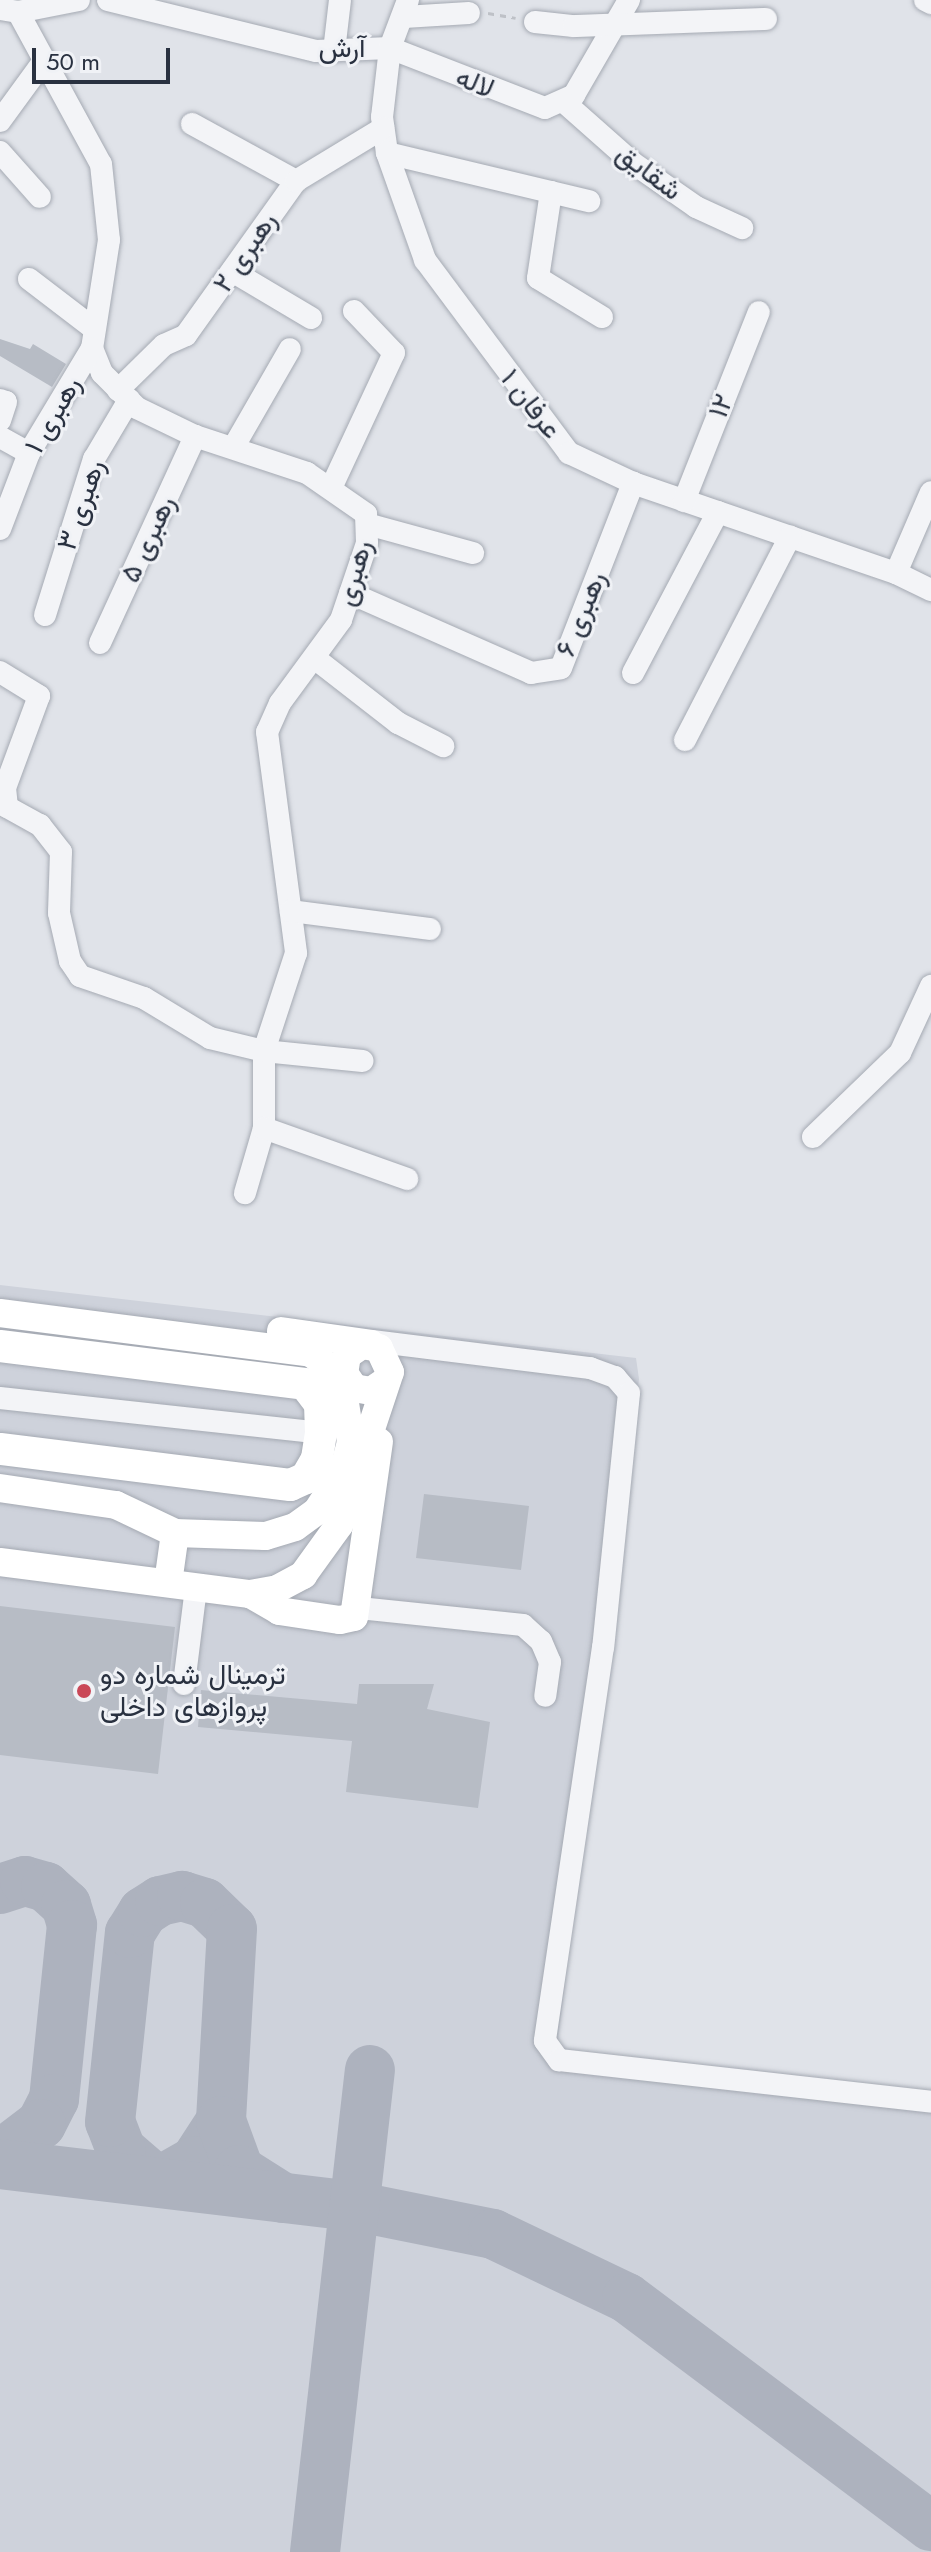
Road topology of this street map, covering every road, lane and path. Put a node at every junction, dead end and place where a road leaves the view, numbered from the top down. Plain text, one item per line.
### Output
1 (79, 0) edge
2 (108, 0) edge
3 (340, 0) edge
4 (629, 0) edge
5 (925, 0) edge
6 (931, 3) edge
7 (161, 5) edge
8 (406, 8) edge
9 (9, 11) edge
10 (469, 13) joint
11 (766, 19) dead end
12 (535, 22) joint
13 (620, 23) junction
14 (390, 48) junction
15 (334, 51) junction
16 (43, 62) junction
17 (562, 103) junction
18 (0, 121) edge
19 (192, 124) dead end
20 (383, 128) junction
21 (0, 152) edge
22 (387, 153) junction
23 (296, 181) junction
24 (551, 192) junction
25 (40, 197) dead end
26 (589, 201) dead end
27 (742, 228) dead end
28 (232, 271) junction
29 (29, 279) dead end
30 (354, 311) dead end
31 (759, 312) dead end
32 (602, 317) dead end
33 (311, 318) dead end
34 (93, 338) junction
35 (290, 349) dead end
36 (124, 395) junction
37 (0, 400) edge
38 (0, 420) edge
39 (195, 436) junction
40 (0, 437) edge
41 (233, 448) junction
42 (29, 453) junction
43 (633, 483) junction
44 (331, 488) junction
45 (931, 492) edge
46 (684, 501) junction
47 (718, 512) junction
48 (367, 524) junction
49 (0, 529) edge
50 (790, 537) junction
51 (473, 553) dead end
52 (896, 573) junction
53 (931, 590) edge
54 (350, 593) junction
55 (45, 615) dead end
56 (100, 643) dead end
57 (317, 660) junction
58 (0, 672) edge
59 (633, 673) dead end
60 (685, 740) dead end
61 (443, 746) dead end
62 (291, 911) junction
63 (430, 929) dead end
64 (931, 986) edge
65 (264, 1051) junction
66 (362, 1061) dead end
67 (264, 1128) junction
68 (813, 1137) dead end
69 (407, 1179) dead end
70 (245, 1193) dead end
71 (0, 1298) edge
72 (0, 1313) edge
73 (371, 1343) junction
74 (0, 1346) edge
75 (386, 1381) junction
76 (0, 1398) edge
77 (321, 1433) junction
78 (0, 1449) edge
79 (0, 1488) edge
80 (175, 1533) junction
81 (0, 1562) edge
82 (168, 1583) junction
83 (196, 1587) junction
84 (250, 1594) junction
85 (359, 1608) junction
86 (184, 1684) dead end
87 (545, 1696) dead end
88 (931, 2102) edge

1 - 9 street
2 - 7 street, آرش
3 - 15 street
4 - 13 street
5 - 6 street
7 - 15 street, آرش
8 - 10 street
8 - 14 street, عرفان ۱
9 - 16 street
10 - 12 path
11 - 13 street
12 - 13 street
13 - 17 street
14 - 15 street, آرش
14 - 17 street, لاله
14 - 20 street, عرفان ۱
16 - 18 street
16 - 34 street
17 - 27 street, شقایق
19 - 23 street
20 - 22 street, عرفان ۱
20 - 23 street, رهبری ۲
21 - 25 street
22 - 24 street
22 - 43 street, عرفان ۱
23 - 28 street, رهبری ۲
24 - 26 street
24 - 32 street
28 - 33 street
28 - 36 street, رهبری ۲
29 - 34 street
30 - 44 street
31 - 46 street, ۱۲
34 - 36 street, رهبری
34 - 42 street, رهبری ۱
35 - 41 street
36 - 39 street, رهبری
36 - 55 street, رهبری ۳
37 - 38 street
39 - 41 street, رهبری
39 - 56 street, رهبری ۵
40 - 42 street
41 - 44 street, رهبری
42 - 49 street, رهبری ۱
43 - 46 street, عرفان ۱
43 - 54 street, رهبری ۶
44 - 48 street, رهبری
45 - 52 street
46 - 47 street, عرفان ۱
47 - 50 street, عرفان ۱
47 - 59 street
48 - 51 street
48 - 54 street, رهبری
50 - 52 street, عرفان ۱
50 - 60 street
52 - 53 street, عرفان ۱
54 - 57 street, رهبری
57 - 61 street
57 - 62 street, رهبری
58 - 65 street
62 - 63 street
62 - 65 street, رهبری
64 - 68 street
65 - 66 street
65 - 67 street, رهبری
67 - 69 street
67 - 70 street, رهبری
71 - 73 main road
72 - 80 main road
73 - 75 main road
73 - 75 main road
73 - 88 street
74 - 77 highway
75 - 84 main road
75 - 85 main road
76 - 77 street
77 - 78 highway
79 - 80 main road
80 - 82 main road
81 - 82 main road
82 - 83 main road
83 - 84 main road
83 - 86 street
84 - 85 main road
85 - 87 street

